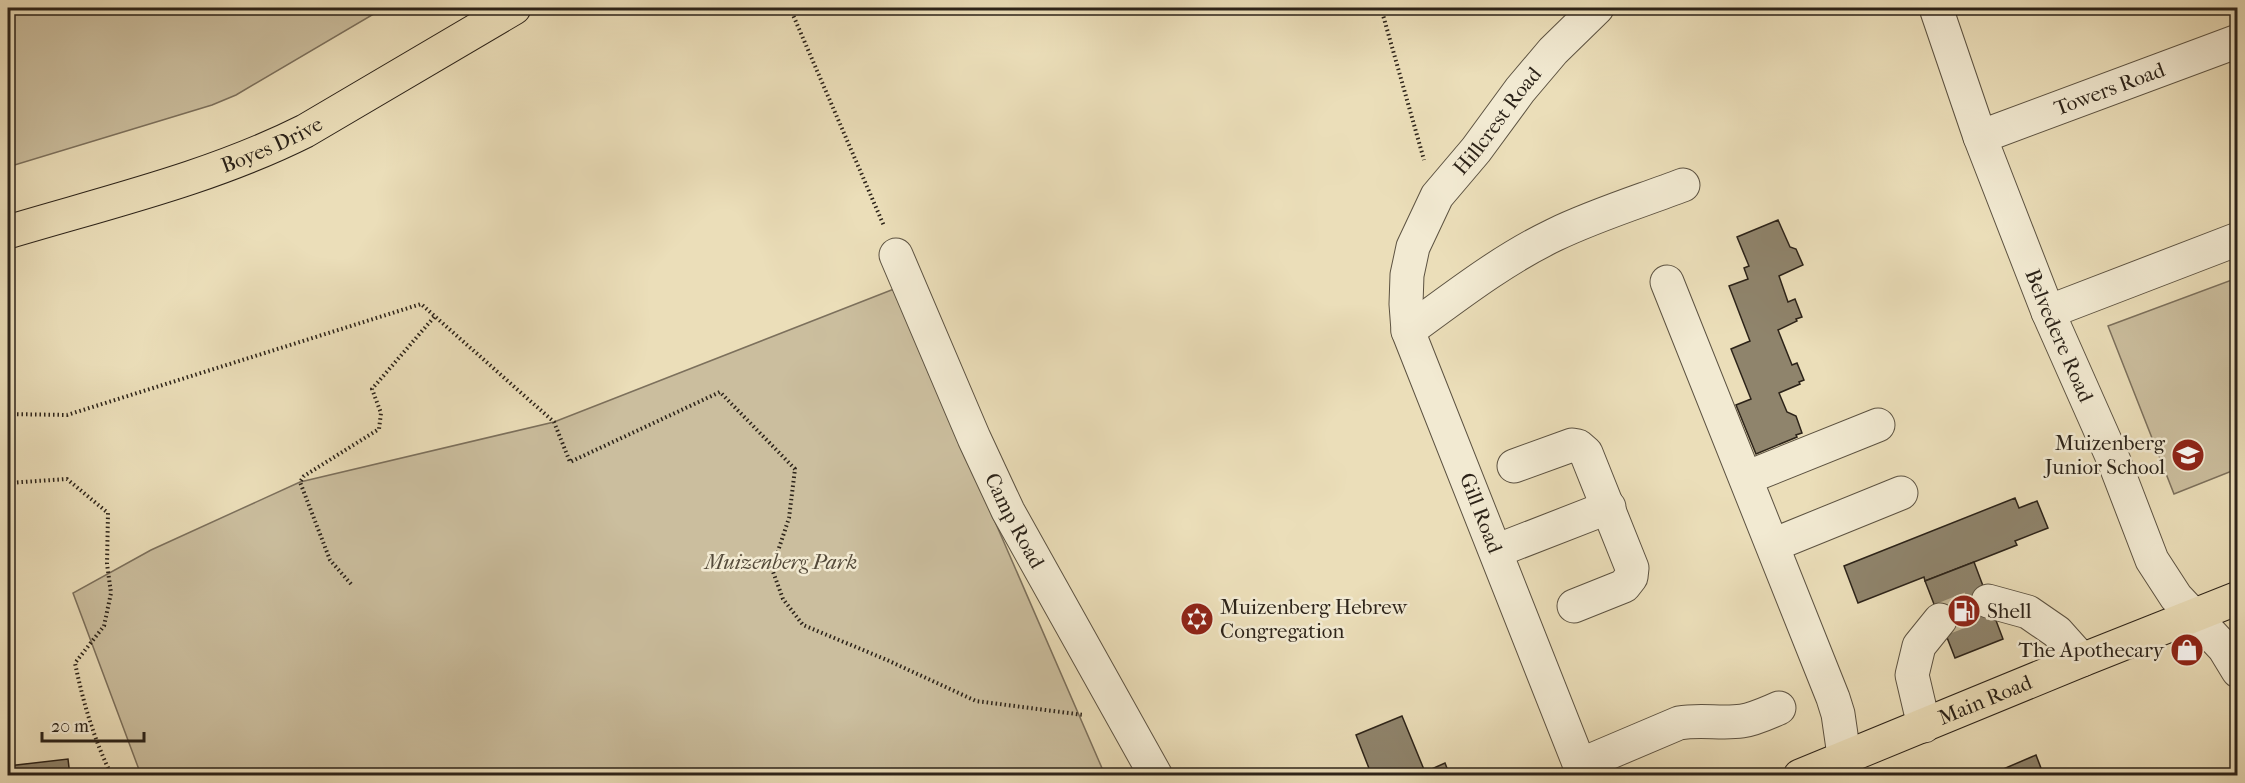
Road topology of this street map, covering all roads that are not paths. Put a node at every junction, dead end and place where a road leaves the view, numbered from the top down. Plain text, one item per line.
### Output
1 (514, 8) edge
2 (1597, 8) edge
3 (1936, 8) edge
4 (2238, 41) edge
5 (1980, 137) junction
6 (1683, 185) dead end
7 (8, 232) edge
8 (2238, 239) edge
9 (1413, 247) joint
10 (896, 255) road end
11 (1667, 282) dead end
12 (2048, 312) junction
13 (1408, 331) junction
14 (1878, 424) dead end
15 (1514, 466) dead end
16 (1746, 478) junction
17 (1901, 493) dead end
18 (1609, 507) junction
19 (1773, 545) junction
20 (1496, 551) junction
21 (2238, 598) edge
22 (1988, 601) tunnel mouth
23 (1574, 606) dead end
24 (2195, 615) junction
25 (1940, 620) tunnel mouth
26 (2082, 660) junction
27 (2238, 671) edge
28 (1779, 708) dead end
29 (1924, 726) junction
30 (1845, 767) edge
31 (1582, 770) edge
32 (1156, 776) edge
33 (1800, 776) edge

1 - 7 main road, Boyes Drive
2 - 9 street, Hillcrest Road
3 - 5 street, Belvedere Road
4 - 5 street, Towers Road
5 - 12 street, Belvedere Road
6 - 13 street
8 - 12 street
9 - 13 street, Gill Road
10 - 32 street, Camp Road
11 - 16 street
12 - 24 street, Belvedere Road
13 - 20 street, Gill Road
14 - 16 street
15 - 18 street
16 - 19 street
17 - 19 street
18 - 20 street
18 - 23 street
19 - 30 street
20 - 31 street, Gill Road
21 - 24 main road, Main Road
22 - 26 street
24 - 26 main road, Main Road
24 - 27 street, Belvedere Road
25 - 29 street
26 - 29 main road, Main Road
28 - 31 street
29 - 30 main road, Main Road
30 - 33 main road, Main Road

